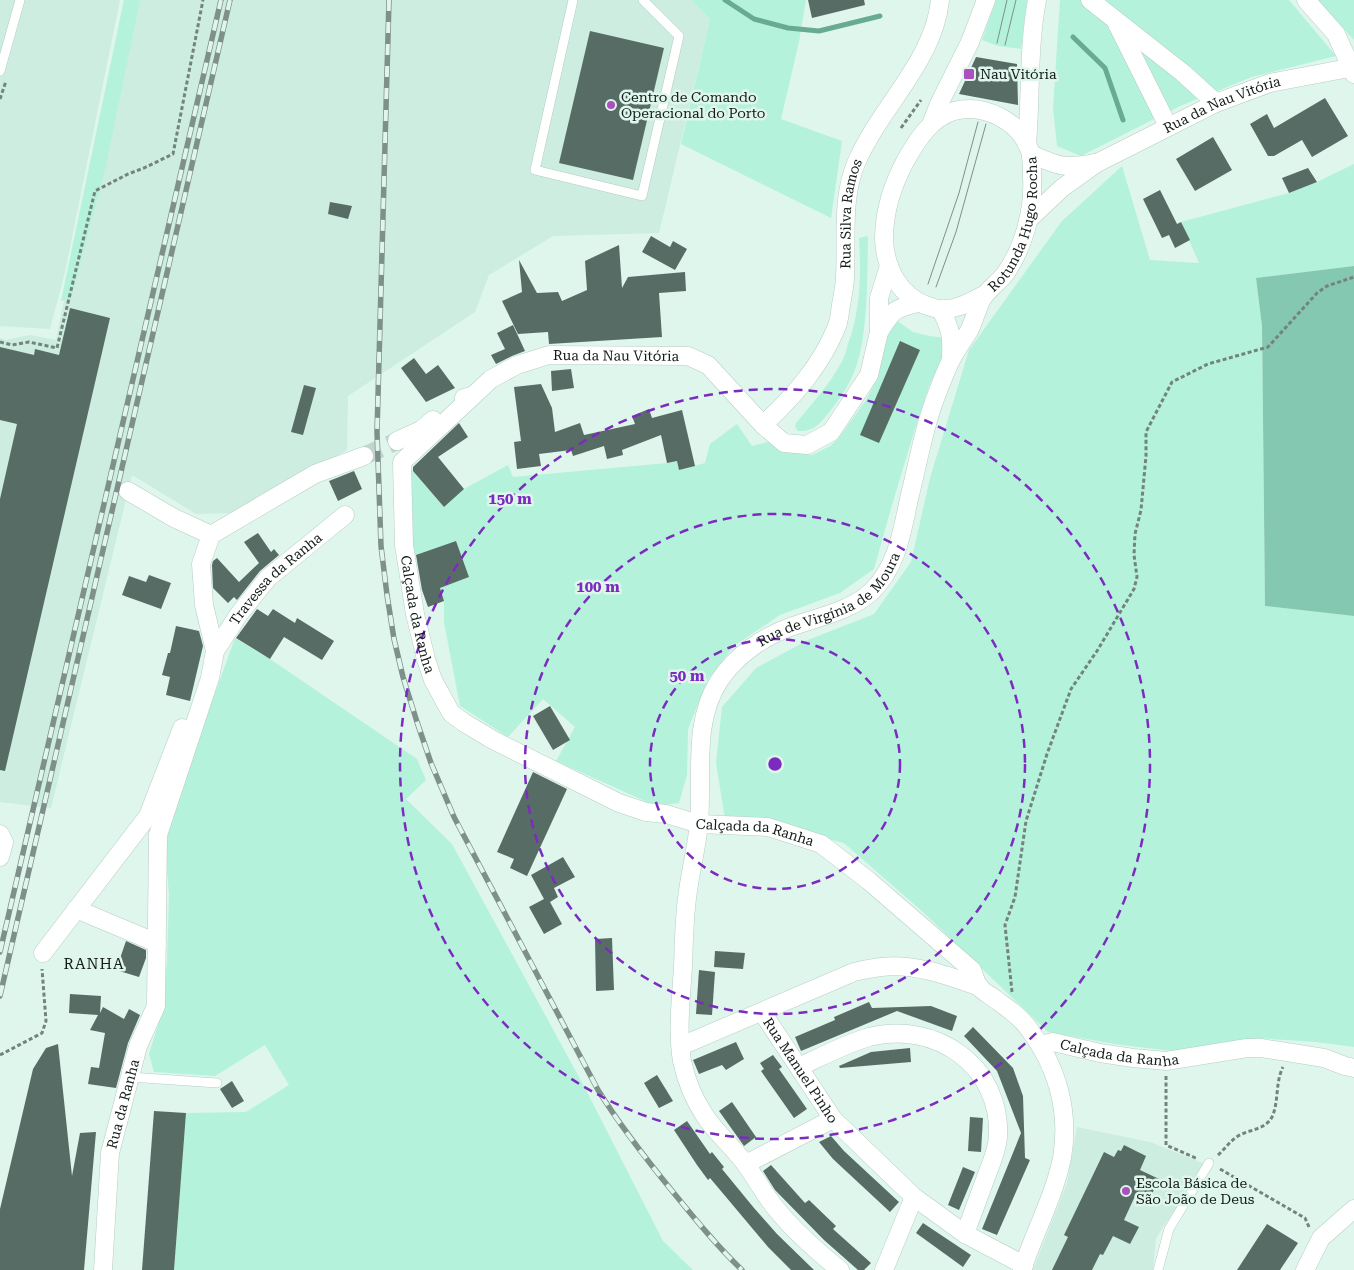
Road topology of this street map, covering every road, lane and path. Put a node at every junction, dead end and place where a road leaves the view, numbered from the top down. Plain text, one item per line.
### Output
1 (20, 0) edge
2 (203, 0) edge
3 (573, 0) edge
4 (643, 0) edge
5 (940, 0) edge
6 (986, 0) edge
7 (1037, 0) edge
8 (1090, 0) edge
9 (1306, 0) edge
10 (1115, 20) junction
11 (1353, 70) edge
12 (0, 71) edge
13 (1216, 103) junction
14 (932, 122) junction
15 (1168, 126) junction
16 (1029, 149) junction
17 (1097, 163) junction
18 (1028, 220) junction
19 (888, 266) junction
20 (1354, 277) edge
21 (984, 295) junction
22 (918, 303) junction
23 (941, 310) junction
24 (879, 332) junction
25 (0, 342) edge
26 (952, 358) junction
27 (474, 395) junction
28 (763, 425) junction
29 (396, 441) tunnel mouth
30 (364, 456) tunnel mouth
31 (128, 491) dead end
32 (345, 515) dead end
33 (210, 536) junction
34 (215, 651) junction
35 (210, 678) junction
36 (699, 824) junction
37 (0, 834) edge
38 (0, 857) edge
39 (76, 909) junction
40 (157, 943) junction
41 (43, 953) joint
42 (980, 988) junction
43 (762, 1012) junction
44 (1014, 1012) junction
45 (1040, 1045) junction
46 (681, 1046) junction
47 (1289, 1053) junction
48 (0, 1055) edge
49 (799, 1067) junction
50 (1354, 1068) edge
51 (130, 1077) junction
52 (217, 1083) dead end
53 (833, 1119) junction
54 (1209, 1163) joint
55 (746, 1164) junction
56 (914, 1197) junction
57 (1354, 1209) edge
58 (965, 1234) junction
59 (1023, 1268) edge
60 (103, 1270) edge
61 (840, 1270) edge
62 (884, 1270) edge
63 (1158, 1270) edge
64 (1305, 1270) edge

1 - 12 lane
2 - 25 path
3 - 4 lane
5 - 28 street, Rua Silva Ramos
6 - 14 street
7 - 16 street
8 - 10 street
9 - 11 street
10 - 13 street
10 - 15 street
11 - 13 street, Rua da Nau Vitória
13 - 15 street, Rua da Nau Vitória
14 - 16 street, Rotunda Hugo Rocha
14 - 19 street, Rotunda Hugo Rocha
15 - 17 street, Rua da Nau Vitória
16 - 17 street, Rua da Nau Vitória
16 - 18 street, Rotunda Hugo Rocha
17 - 18 street, Rua da Nau Vitória
18 - 21 street, Rotunda Hugo Rocha
19 - 22 street, Rotunda Hugo Rocha
19 - 24 street, Rua da Nau Vitória
20 - 44 path
21 - 23 street, Rotunda Hugo Rocha
21 - 26 street, Rua de Virgínia de Moura
22 - 23 street, Rotunda Hugo Rocha
22 - 24 street, Rua da Nau Vitória
23 - 26 street, Rua de Virgínia de Moura
24 - 28 street, Rua da Nau Vitória
26 - 36 street, Rua de Virgínia de Moura
27 - 28 street, Rua da Nau Vitória
27 - 29 street, Rua da Nau Vitória
27 - 36 street, Calçada da Ranha
30 - 33 street
31 - 33 street
32 - 34 street, Travessa da Ranha
33 - 34 street, Rua da Ranha
34 - 35 street, Rua da Ranha
35 - 39 street, Rua da Ranha
35 - 40 street, Rua da Ranha
36 - 42 street, Calçada da Ranha
36 - 46 street, Rua de Virgínia de Moura
37 - 38 street
39 - 40 street
39 - 41 street, Rua da Ranha
40 - 51 street, Rua da Ranha
41 - 48 path
42 - 43 street, Rua Manuel Pinho
42 - 44 street, Calçada da Ranha
43 - 46 street
43 - 49 street, Rua Manuel Pinho
44 - 45 street, Calçada da Ranha
45 - 47 street, Calçada da Ranha
45 - 59 street
46 - 55 street, Rua de Virgínia de Moura
47 - 50 street, Calçada da Ranha
47 - 54 path
49 - 53 street, Rua Manuel Pinho
49 - 58 street
51 - 52 lane
51 - 60 street, Rua da Ranha
53 - 55 street
53 - 56 street, Rua Manuel Pinho
54 - 63 lane
55 - 61 street, Rua de Virgínia de Moura
56 - 58 street, Rua Manuel Pinho
56 - 62 street
57 - 64 street
58 - 59 street, Rua Manuel Pinho

